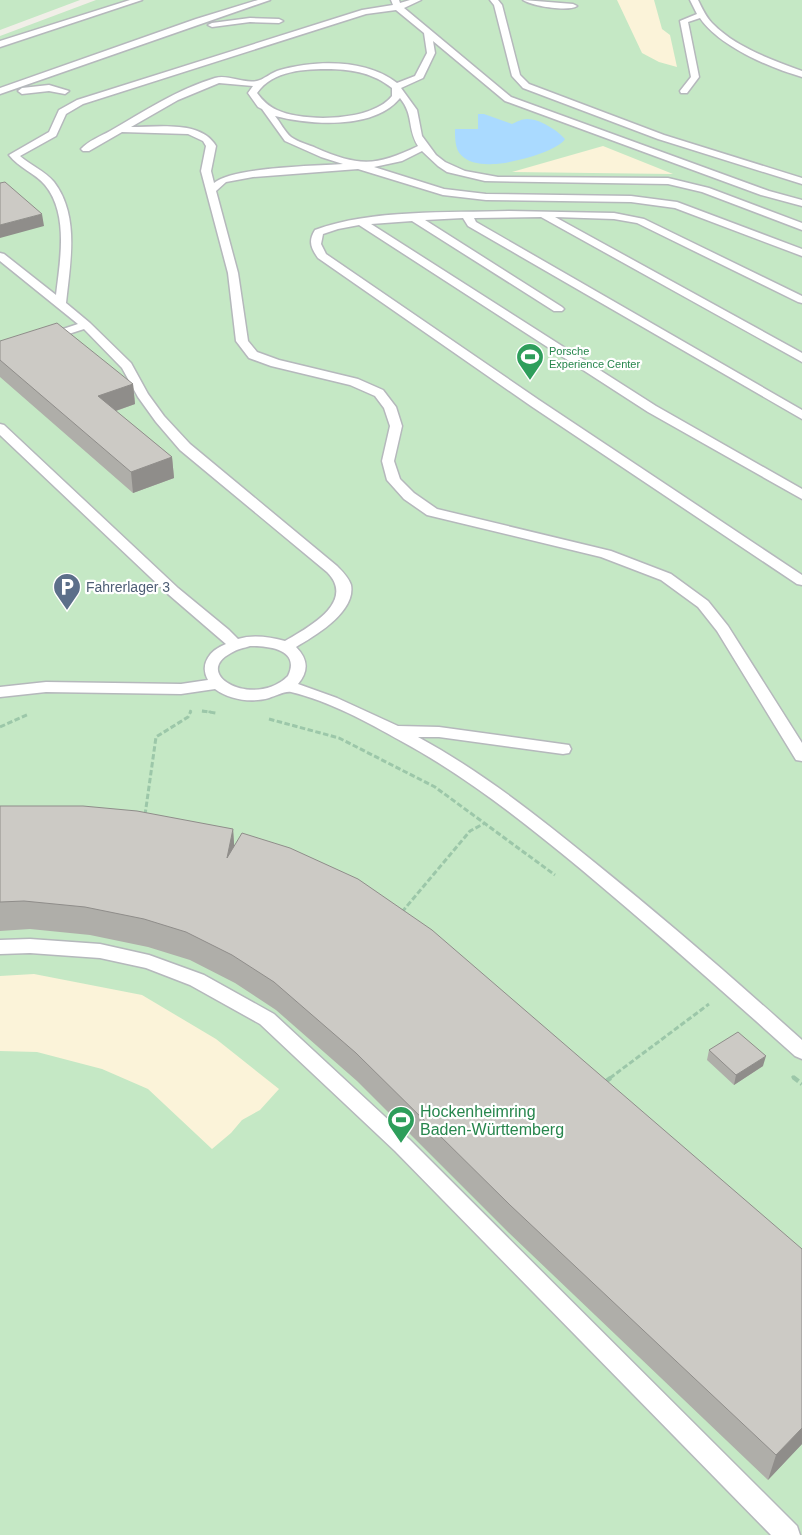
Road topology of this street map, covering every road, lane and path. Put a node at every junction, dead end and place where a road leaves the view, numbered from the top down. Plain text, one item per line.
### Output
1 (138, 0) edge
2 (266, 0) edge
3 (417, 0) edge
4 (494, 0) edge
5 (527, 0) edge
6 (694, 0) edge
7 (397, 3) edge
8 (573, 6) dead end
9 (701, 15) junction
10 (279, 21) dead end
11 (174, 30) junction
12 (428, 32) junction
13 (0, 44) edge
14 (802, 74) edge
15 (258, 84) junction
16 (396, 87) junction
17 (65, 91) dead end
18 (684, 91) dead end
19 (0, 92) edge
20 (266, 110) junction
21 (120, 129) junction
22 (424, 146) junction
23 (86, 149) dead end
24 (359, 166) junction
25 (802, 181) edge
26 (212, 190) junction
27 (802, 203) edge
28 (543, 215) junction
29 (466, 216) junction
30 (413, 217) junction
31 (359, 221) junction
32 (802, 227) edge
33 (802, 253) edge
34 (0, 256) edge
35 (802, 300) edge
36 (60, 304) junction
37 (558, 309) dead end
38 (86, 325) junction
39 (35, 341) edge
40 (802, 358) edge
41 (802, 415) edge
42 (1, 430) edge
43 (802, 495) edge
44 (802, 581) edge
45 (235, 645) junction
46 (286, 647) junction
47 (217, 684) junction
48 (288, 686) junction
49 (0, 692) edge
50 (181, 709) dead end
51 (191, 710) junction
52 (220, 713) dead end
53 (259, 717) dead end
54 (397, 731) junction
55 (563, 749) dead end
56 (802, 756) edge
57 (144, 820) edge
58 (485, 823) junction
59 (556, 876) dead end
60 (401, 913) edge
61 (0, 947) edge
62 (701, 998) dead end
63 (708, 1004) junction
64 (716, 1010) dead end
65 (802, 1052) edge
66 (787, 1072) dead end
67 (604, 1083) edge
68 (802, 1084) edge
69 (788, 1535) edge

1 - 13 lane
2 - 11 lane
3 - 7 lane
4 - 25 lane
5 - 8 lane
6 - 9 lane
7 - 12 lane
7 - 36 lane
9 - 14 lane
9 - 18 lane
10 - 11 lane
11 - 19 lane
12 - 16 lane
12 - 27 lane
15 - 16 lane
15 - 20 lane
15 - 21 lane
16 - 20 lane
16 - 22 lane
17 - 19 lane
20 - 24 lane
21 - 23 lane
21 - 26 lane
22 - 24 lane
22 - 32 lane
24 - 26 lane
24 - 33 lane
26 - 56 lane
28 - 29 lane
28 - 35 lane
28 - 40 lane
29 - 30 lane
29 - 41 lane
30 - 31 lane
30 - 37 lane
31 - 43 lane
31 - 44 lane
34 - 36 lane
36 - 38 lane
38 - 39 lane
38 - 46 lane
42 - 45 lane
45 - 46 lane
45 - 47 lane
46 - 48 lane
47 - 48 lane
47 - 49 lane
48 - 54 lane
50 - 51 path
51 - 52 path
51 - 57 path
53 - 58 path
54 - 55 lane
54 - 65 lane
58 - 59 path
58 - 60 path
61 - 69 lane
62 - 63 path
63 - 64 path
63 - 67 path
66 - 68 path

